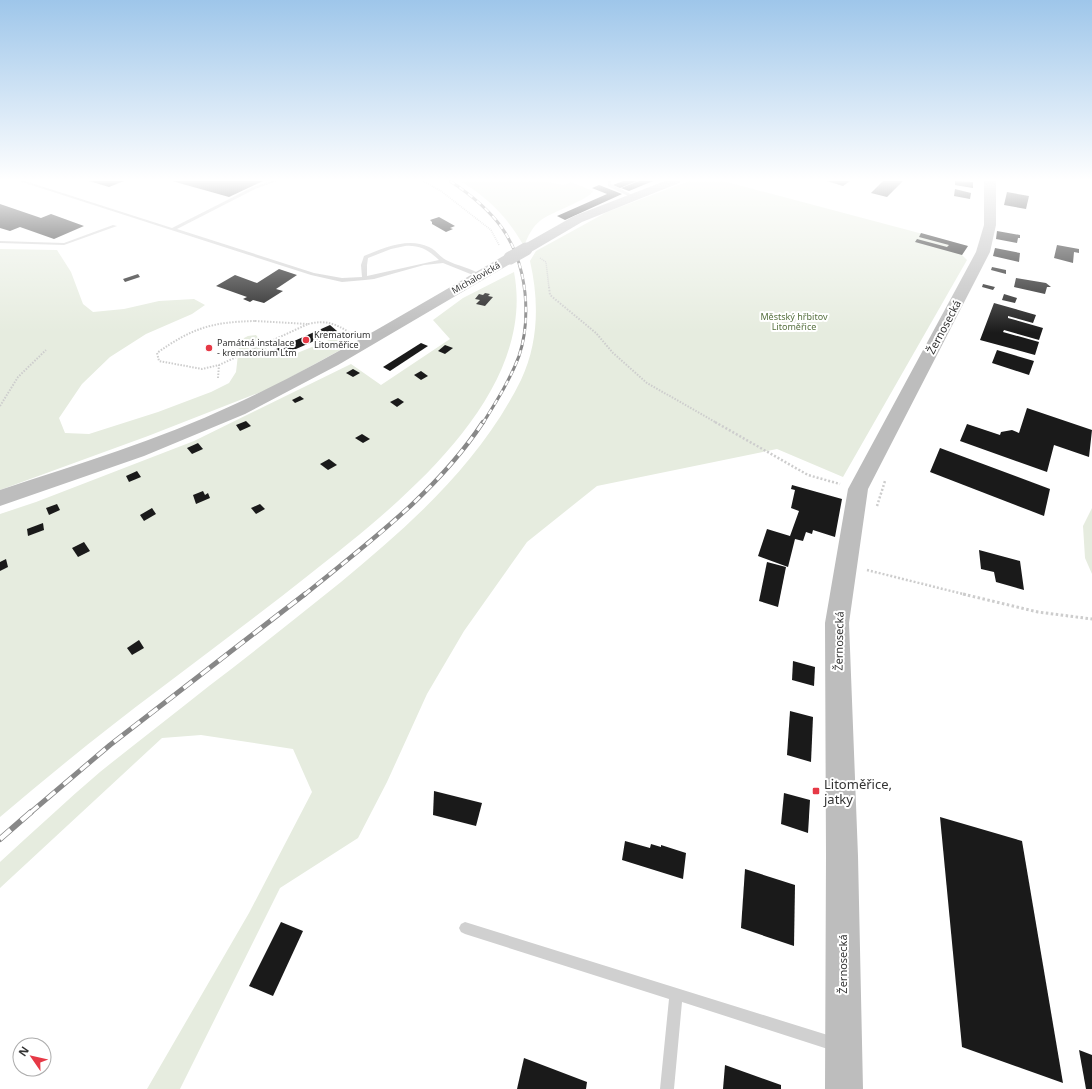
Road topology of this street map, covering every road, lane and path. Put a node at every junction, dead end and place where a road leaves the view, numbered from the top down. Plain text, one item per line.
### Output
1 (98, 232) edge
2 (182, 232) edge
3 (491, 232) edge
4 (556, 232) edge
5 (988, 232) edge
6 (0, 242) edge
7 (526, 249) junction
8 (510, 258) junction
9 (443, 261) junction
10 (480, 276) junction
11 (365, 278) junction
12 (308, 324) junction
13 (351, 334) dead end
14 (46, 350) dead end
15 (219, 365) junction
16 (218, 378) dead end
17 (0, 406) edge
18 (887, 476) dead end
19 (858, 489) junction
20 (0, 498) edge
21 (876, 510) dead end
22 (847, 565) junction
23 (1092, 619) edge
24 (465, 928) dead end
25 (676, 994) junction
26 (844, 1047) junction
27 (666, 1089) edge
28 (844, 1089) edge

1 - 6 lane
2 - 11 lane
3 - 8 path
4 - 7 main road, Michalovická
5 - 19 main road, Žernosecká
7 - 8 main road, Michalovická, bridge
7 - 19 path
8 - 10 main road, Michalovická
9 - 10 lane
9 - 11 lane
9 - 11 lane
10 - 20 main road, Michalovická
12 - 13 path
12 - 15 path
12 - 15 path
14 - 17 path
15 - 16 path
18 - 21 path
19 - 22 main road, Žernosecká
22 - 23 path
22 - 26 main road, Žernosecká
24 - 25 lane
25 - 26 lane
25 - 27 lane
26 - 28 main road, Žernosecká

